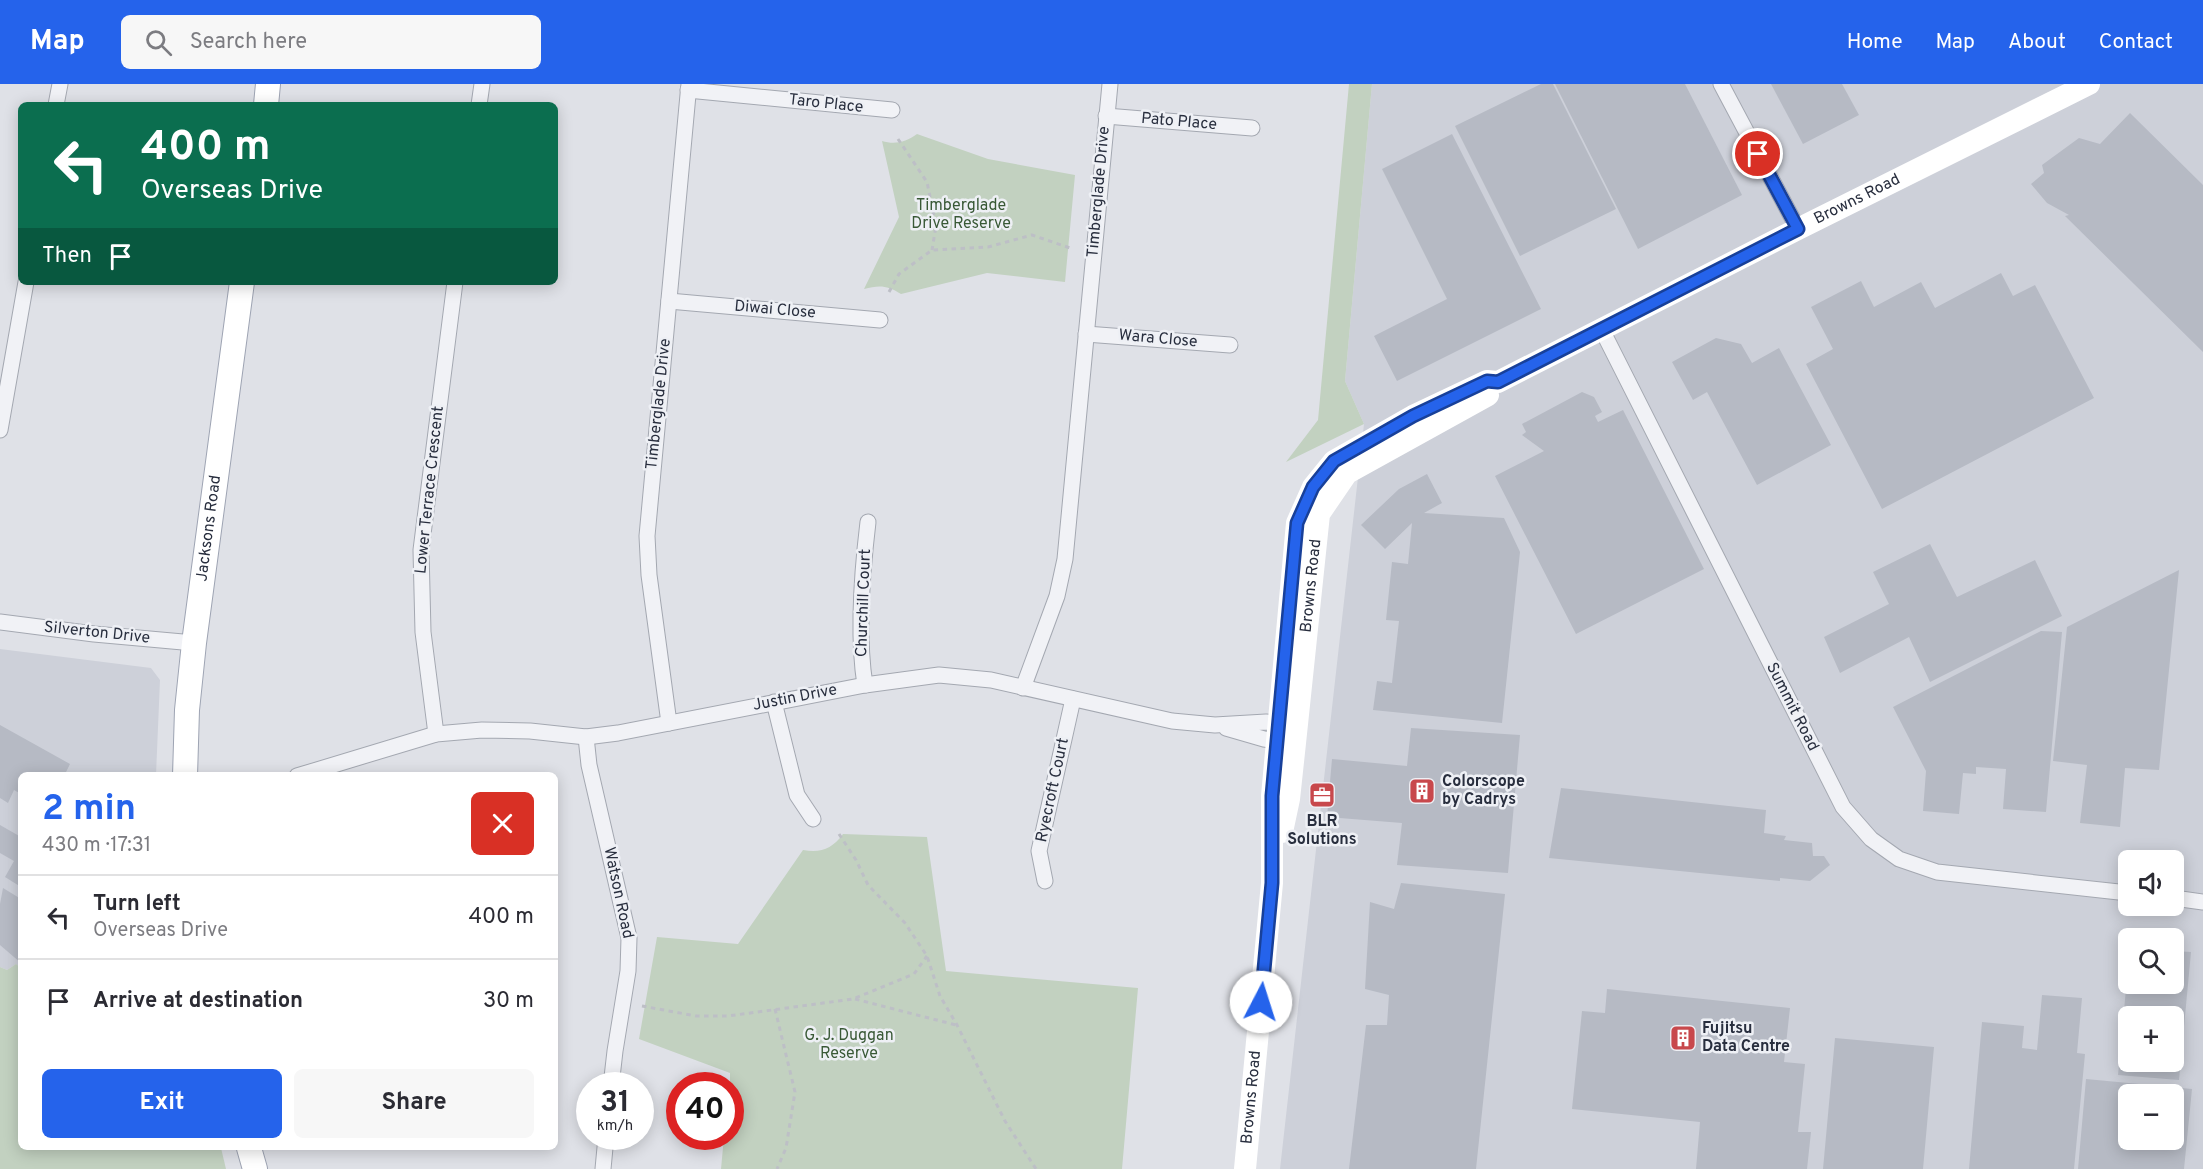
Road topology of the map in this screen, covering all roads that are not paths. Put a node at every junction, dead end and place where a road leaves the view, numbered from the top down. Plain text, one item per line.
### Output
1 (60, 84) edge
2 (268, 84) edge
3 (482, 84) edge
4 (1110, 84) edge
5 (1721, 84) edge
6 (2089, 84) edge
7 (689, 87) edge
8 (57, 102) edge
9 (266, 102) edge
10 (479, 102) edge
11 (892, 111) dead end
12 (1106, 116) junction
13 (1252, 128) dead end
14 (1798, 229) junction
15 (25, 285) edge
16 (242, 285) edge
17 (455, 285) edge
18 (669, 301) junction
19 (880, 320) dead end
20 (1602, 330) junction
21 (1086, 333) junction
22 (1230, 345) dead end
23 (0, 430) edge
24 (868, 522) dead end
25 (0, 622) edge
26 (194, 643) junction
27 (865, 685) junction
28 (1023, 687) junction
29 (1073, 699) junction
30 (774, 702) junction
31 (669, 723) junction
32 (1287, 733) junction
33 (436, 734) junction
34 (586, 737) junction
35 (185, 772) edge
36 (310, 772) edge
37 (813, 819) dead end
38 (1045, 881) dead end
39 (2118, 892) edge
40 (2184, 899) edge
41 (2203, 902) edge
42 (613, 1072) edge
43 (250, 1150) edge
44 (605, 1150) edge
45 (255, 1169) edge
46 (603, 1169) edge
47 (1245, 1169) edge

1 - 8 street
2 - 9 main road
3 - 10 street
4 - 12 street, Timberglade Drive
5 - 14 street
6 - 14 street, Browns Road
7 - 11 street, Taro Place
7 - 18 street, Timberglade Drive
12 - 13 street, Pato Place
12 - 21 street, Timberglade Drive
14 - 20 street, Browns Road
15 - 23 street
16 - 26 main road, Jacksons Road
17 - 33 street, Lower Terrace Crescent
18 - 19 street, Diwai Close
18 - 31 street, Timberglade Drive
20 - 32 street, Browns Road
20 - 39 street, Summit Road
21 - 22 street, Wara Close
21 - 28 street, Timberglade Drive
24 - 27 street, Churchill Court
25 - 26 street, Silverton Drive
26 - 35 main road, Jacksons Road
27 - 28 street, Justin Drive
27 - 30 street, Justin Drive
28 - 29 street, Justin Drive
29 - 32 street, Justin Drive
29 - 38 street, Ryecroft Court
30 - 31 street, Justin Drive
30 - 37 street
31 - 34 street, Justin Drive
32 - 47 street, Browns Road
33 - 34 street, Justin Drive
33 - 36 street, Justin Drive
34 - 42 street, Watson Road
40 - 41 street
43 - 45 main road
44 - 46 street

